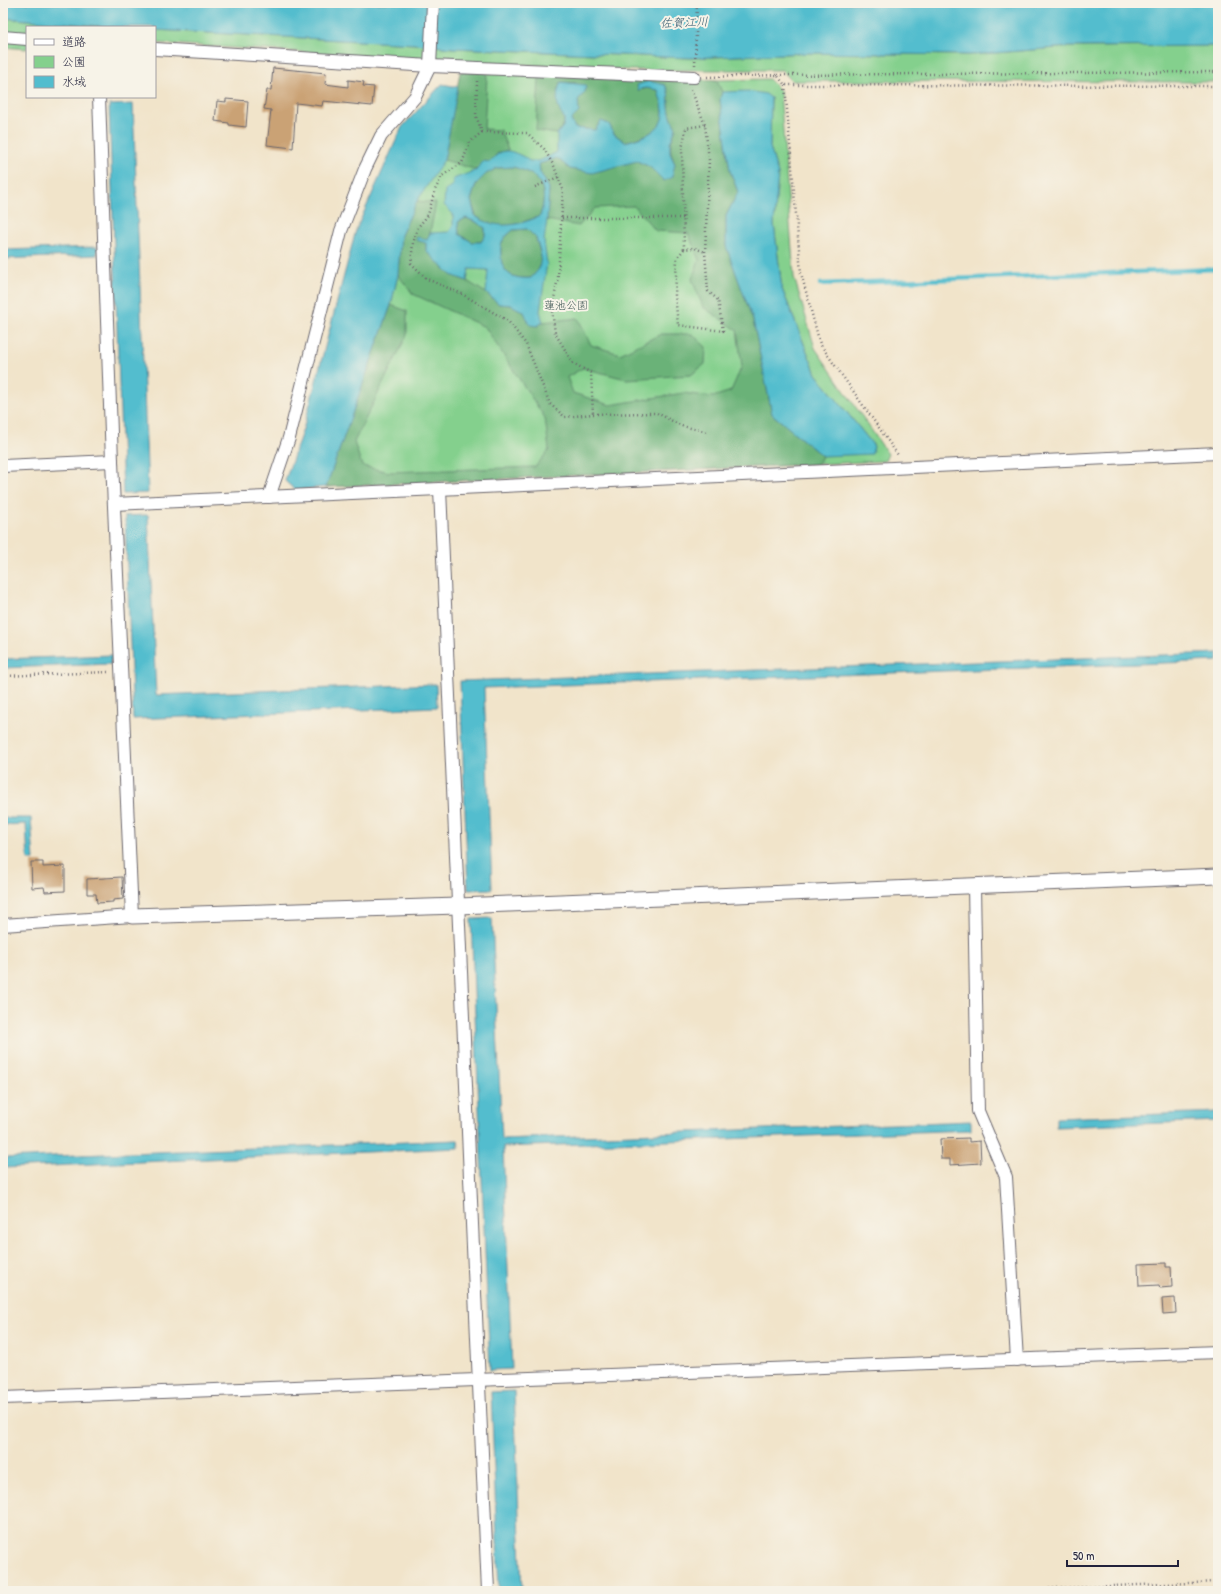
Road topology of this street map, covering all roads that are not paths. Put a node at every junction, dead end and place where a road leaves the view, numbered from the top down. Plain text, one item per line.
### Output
1 (433, 3) edge
2 (3, 37) edge
3 (26, 39) edge
4 (156, 48) edge
5 (430, 63) junction
6 (695, 73) road end
7 (98, 98) edge
8 (1218, 454) edge
9 (112, 461) junction
10 (3, 466) edge
11 (440, 489) junction
12 (270, 497) junction
13 (114, 504) junction
14 (1218, 876) edge
15 (974, 886) junction
16 (458, 906) junction
17 (132, 916) junction
18 (3, 925) edge
19 (1218, 1352) edge
20 (1017, 1360) junction
21 (478, 1380) junction
22 (3, 1398) edge
23 (488, 1591) edge

1 - 5 street
2 - 3 street
4 - 5 street
5 - 6 street
5 - 12 street
7 - 9 street
8 - 11 street
9 - 10 street
9 - 13 street
11 - 12 street
11 - 16 street
12 - 13 street
13 - 17 street
14 - 15 street
15 - 16 street
15 - 20 street
16 - 17 street
16 - 21 street
17 - 18 street
19 - 20 street
20 - 21 street
21 - 22 street
21 - 23 street

